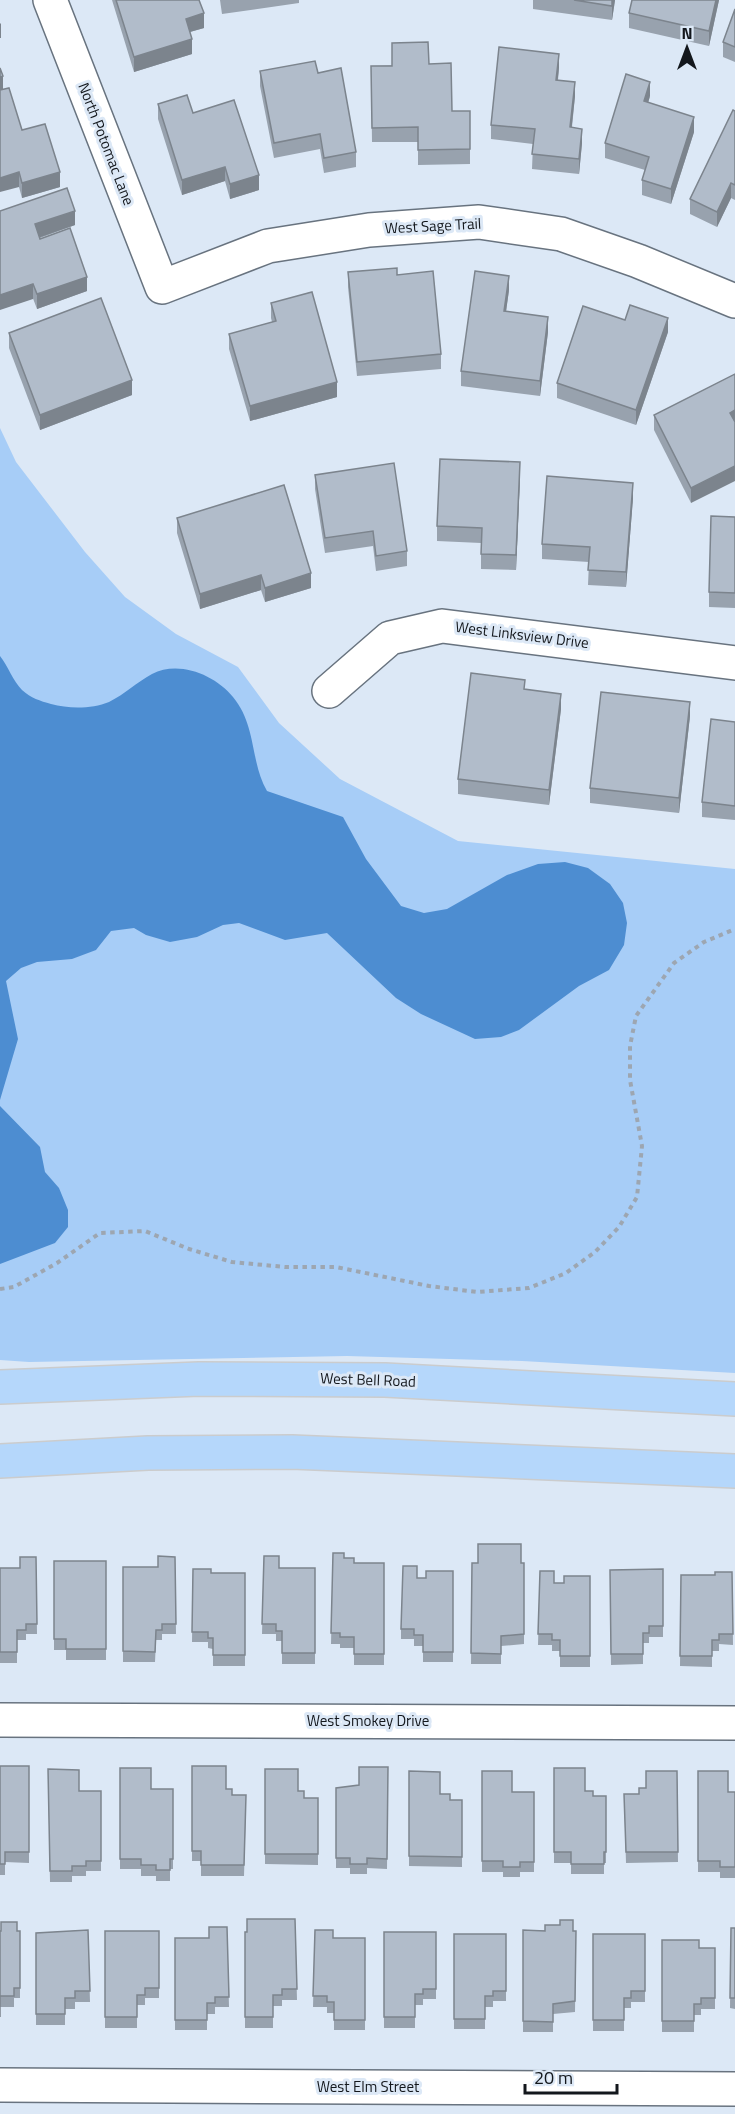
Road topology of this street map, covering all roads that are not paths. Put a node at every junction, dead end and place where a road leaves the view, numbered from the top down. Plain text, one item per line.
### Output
1 (50, 0) edge
2 (162, 287) joint
3 (735, 301) edge
4 (735, 663) edge
5 (328, 691) dead end
6 (0, 1387) edge
7 (735, 1399) edge
8 (0, 1461) edge
9 (735, 1471) edge
10 (0, 1720) edge
11 (735, 1723) edge
12 (0, 2085) edge
13 (735, 2089) edge

1 - 2 street, North Potomac Lane
2 - 3 street, West Sage Trail
4 - 5 street, West Linksview Drive
6 - 7 main road, West Bell Road
8 - 9 main road
10 - 11 street, West Smokey Drive
12 - 13 street, West Elm Street

